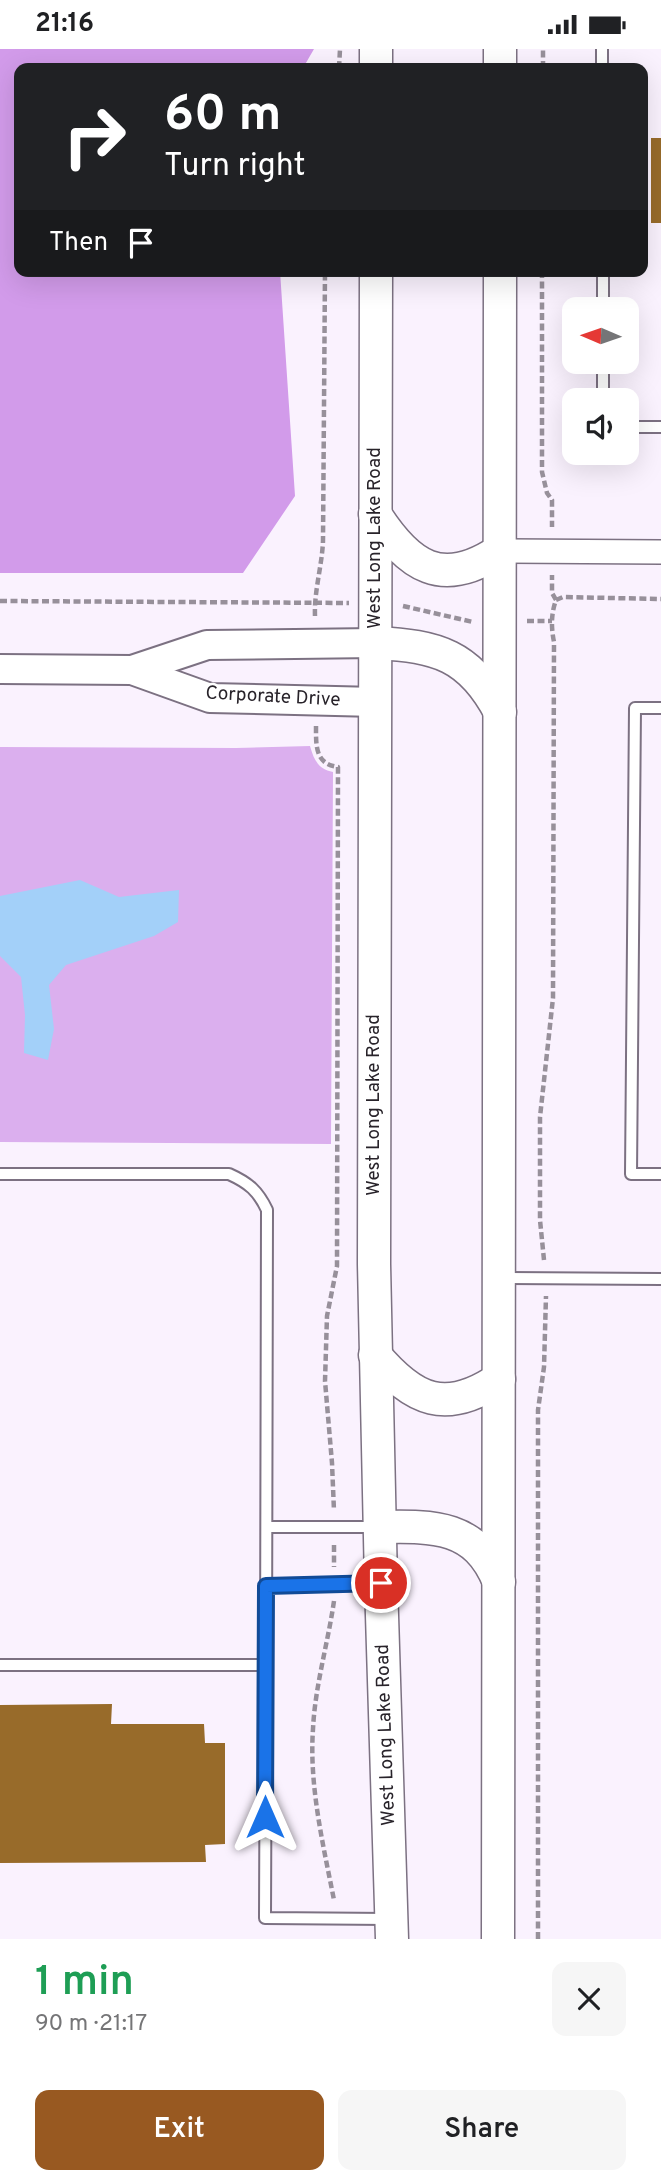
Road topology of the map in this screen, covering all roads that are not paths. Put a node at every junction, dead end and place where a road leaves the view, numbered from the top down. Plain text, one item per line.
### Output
1 (376, 277) edge
2 (500, 277) edge
3 (603, 277) edge
4 (603, 297) edge
5 (639, 427) edge
6 (661, 428) edge
7 (375, 514) junction
8 (499, 551) junction
9 (661, 552) edge
10 (376, 643) junction
11 (0, 670) edge
12 (132, 670) junction
13 (376, 702) junction
14 (661, 708) edge
15 (500, 712) junction
16 (0, 1174) edge
17 (661, 1174) edge
18 (499, 1278) junction
19 (661, 1279) edge
20 (375, 1355) junction
21 (499, 1379) junction
22 (267, 1527) junction
23 (380, 1527) junction
24 (381, 1583) junction
25 (499, 1583) junction
26 (266, 1586) junction
27 (0, 1665) edge
28 (266, 1665) junction
29 (392, 1929) edge
30 (499, 1939) edge

1 - 7 main road, West Long Lake Road
2 - 8 main road
3 - 4 lane
5 - 6 lane
7 - 8 main road
7 - 10 main road, West Long Lake Road
8 - 9 street
8 - 15 main road
10 - 12 street, Corporate Drive
10 - 13 main road, West Long Lake Road
10 - 15 main road
11 - 12 street, Corporate Drive
12 - 13 street, Corporate Drive
13 - 20 main road, West Long Lake Road
14 - 17 lane
15 - 18 main road
16 - 22 lane
18 - 19 lane
18 - 21 main road
20 - 21 main road
20 - 23 main road, West Long Lake Road
21 - 25 main road
22 - 23 lane
22 - 26 lane
23 - 24 main road, West Long Lake Road
23 - 25 main road
24 - 26 lane
24 - 29 main road, West Long Lake Road
25 - 30 main road
26 - 28 lane
27 - 28 lane
28 - 29 lane

